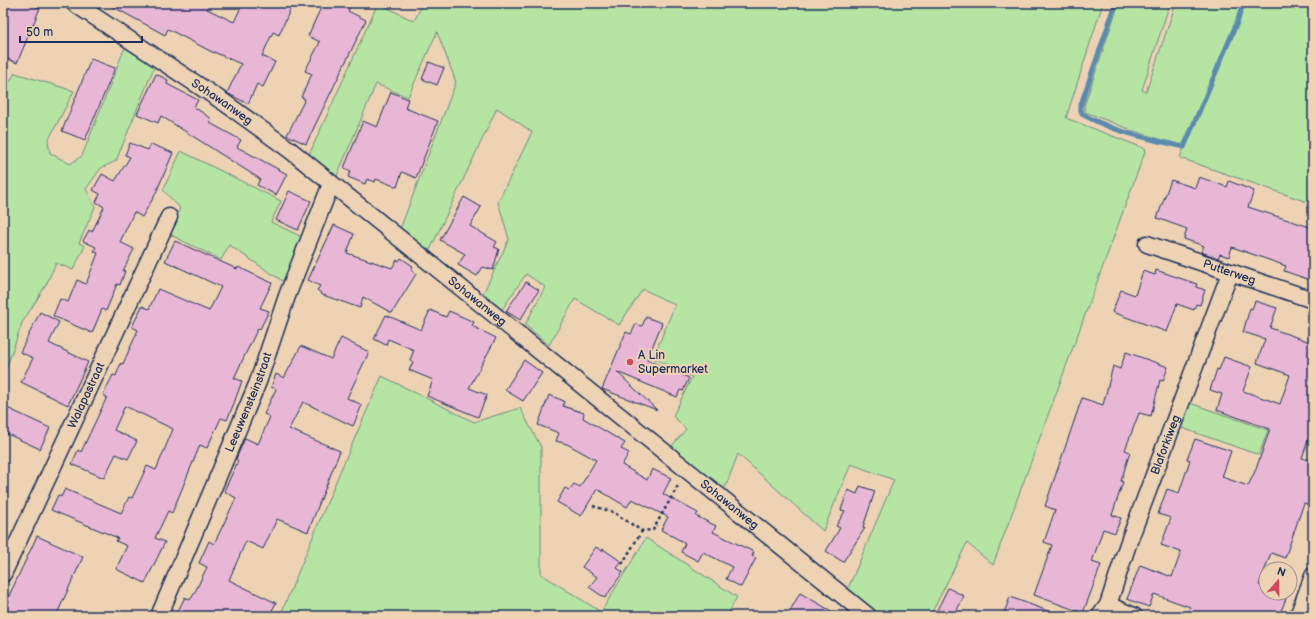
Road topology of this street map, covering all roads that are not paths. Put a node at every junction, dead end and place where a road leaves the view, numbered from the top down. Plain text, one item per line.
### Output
1 (74, 3) edge
2 (331, 184) junction
3 (169, 216) dead end
4 (1147, 244) dead end
5 (1230, 273) junction
6 (1313, 300) edge
7 (3, 574) edge
8 (1313, 576) edge
9 (1104, 610) edge
10 (159, 616) edge
11 (868, 616) edge
12 (1134, 616) edge
13 (1298, 616) edge

1 - 2 street, Sohawanweg
2 - 10 street, Leeuwensteinstraat
2 - 11 street, Sohawanweg
3 - 7 street, Walapastraat
4 - 5 street, Putterweg
5 - 6 street, Putterweg
5 - 9 street, Blaforkiweg
8 - 13 street
9 - 12 street

